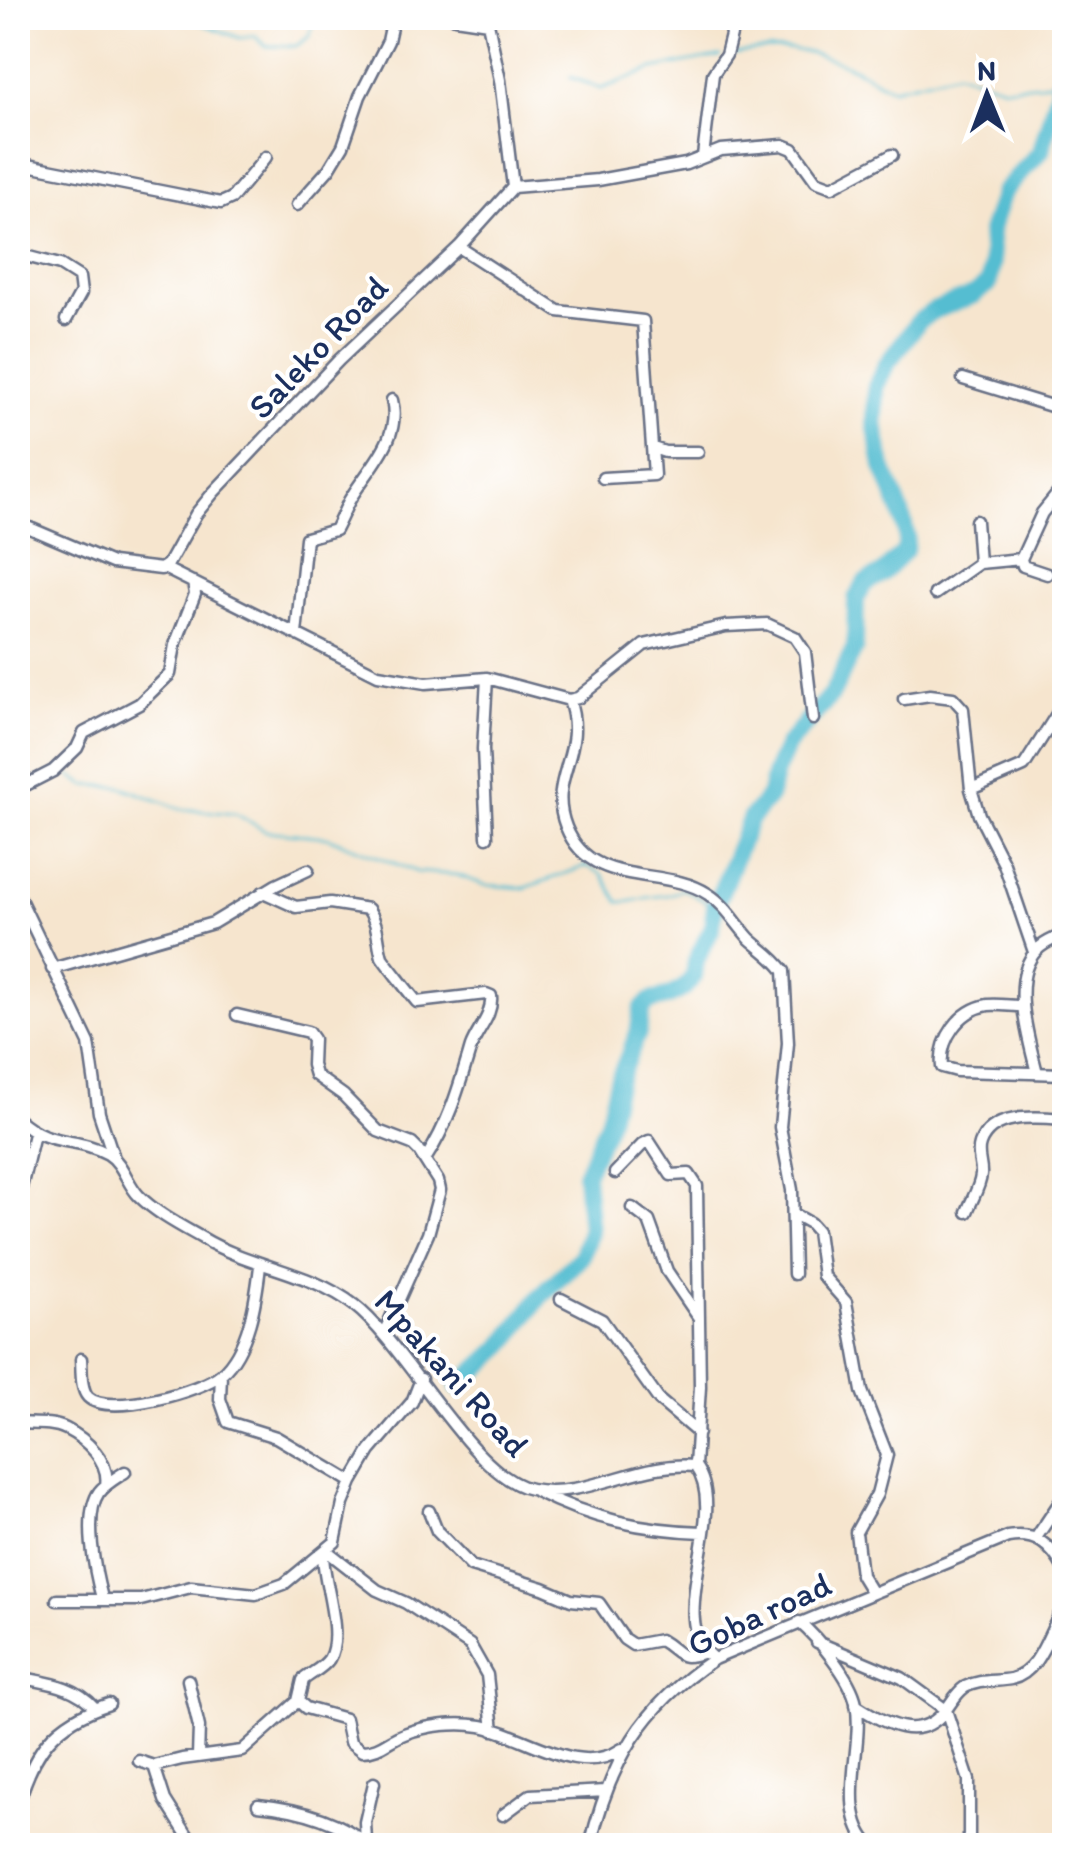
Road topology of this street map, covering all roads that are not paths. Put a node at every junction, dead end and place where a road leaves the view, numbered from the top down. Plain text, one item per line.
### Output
1 (392, 18) edge
2 (454, 18) edge
3 (722, 18) edge
4 (488, 20) edge
5 (892, 155) dead end
6 (703, 156) junction
7 (266, 157) dead end
8 (18, 163) edge
9 (513, 187) junction
10 (298, 206) dead end
11 (459, 246) junction
12 (18, 254) edge
13 (66, 320) dead end
14 (962, 379) dead end
15 (392, 400) dead end
16 (1064, 410) edge
17 (652, 448) junction
18 (698, 452) dead end
19 (603, 478) dead end
20 (1064, 486) edge
21 (976, 521) dead end
22 (18, 522) edge
23 (1022, 559) junction
24 (979, 563) junction
25 (164, 568) junction
26 (1047, 574) dead end
27 (192, 582) junction
28 (935, 594) dead end
29 (296, 634) junction
30 (487, 678) junction
31 (904, 699) dead end
32 (568, 700) junction
33 (1064, 703) edge
34 (814, 719) dead end
35 (971, 789) junction
36 (18, 790) edge
37 (486, 837) dead end
38 (308, 870) dead end
39 (264, 892) junction
40 (18, 895) edge
41 (1064, 934) edge
42 (1034, 952) junction
43 (52, 969) junction
44 (1022, 1006) junction
45 (236, 1015) dead end
46 (1038, 1073) junction
47 (1064, 1074) edge
48 (1064, 1119) edge
49 (18, 1120) edge
50 (34, 1134) junction
51 (114, 1158) junction
52 (426, 1158) junction
53 (615, 1174) dead end
54 (18, 1200) edge
55 (632, 1208) dead end
56 (967, 1212) dead end
57 (794, 1214) junction
58 (260, 1266) junction
59 (794, 1274) dead end
60 (561, 1299) dead end
61 (700, 1318) junction
62 (385, 1332) junction
63 (82, 1359) dead end
64 (220, 1374) junction
65 (421, 1379) junction
66 (18, 1424) edge
67 (698, 1433) junction
68 (695, 1466) junction
69 (125, 1472) dead end
70 (352, 1482) junction
71 (106, 1485) junction
72 (531, 1489) junction
73 (1064, 1496) edge
74 (429, 1510) dead end
75 (703, 1532) junction
76 (1041, 1540) junction
77 (1064, 1544) edge
78 (325, 1553) junction
79 (1064, 1569) edge
80 (872, 1592) junction
81 (102, 1598) junction
82 (57, 1600) dead end
83 (1064, 1607) edge
84 (799, 1622) junction
85 (817, 1642) junction
86 (709, 1656) junction
87 (18, 1677) edge
88 (188, 1680) dead end
89 (298, 1701) junction
90 (109, 1704) dead end
91 (856, 1705) junction
92 (95, 1708) junction
93 (946, 1710) junction
94 (493, 1730) junction
95 (628, 1744) junction
96 (198, 1756) junction
97 (139, 1762) dead end
98 (154, 1766) junction
99 (374, 1783) dead end
100 (606, 1790) junction
101 (18, 1804) edge
102 (258, 1805) dead end
103 (503, 1815) dead end
104 (368, 1844) edge
105 (194, 1846) edge
106 (590, 1846) edge
107 (871, 1846) edge
108 (969, 1846) edge

1 - 10 street
2 - 4 street
3 - 6 street
4 - 9 street
5 - 6 street
6 - 9 street
7 - 8 street
9 - 11 street, Saleko Road
11 - 17 street
11 - 25 street, Saleko Road
12 - 13 street
14 - 16 street
15 - 29 street
17 - 18 street
17 - 19 street
20 - 23 street
21 - 24 street
22 - 25 street
23 - 24 street
23 - 26 street
24 - 28 street
25 - 27 street
27 - 29 street
27 - 36 street
29 - 30 street
30 - 32 street
30 - 37 street
31 - 35 street
32 - 34 street
32 - 57 street
33 - 35 street
35 - 42 street
38 - 39 street
39 - 43 street
39 - 52 street
40 - 43 street, Mpakani Road
41 - 42 street
42 - 44 street
43 - 51 street, Mpakani Road
44 - 46 street
44 - 46 street
45 - 52 street
46 - 47 street
48 - 56 street
49 - 50 street
50 - 51 street
50 - 54 street
51 - 58 street, Mpakani Road
52 - 62 street
53 - 61 street
55 - 61 street
57 - 59 street
57 - 80 street
58 - 62 street, Mpakani Road
58 - 64 street
60 - 67 street
61 - 67 street
62 - 65 street, Mpakani Road
63 - 64 street
64 - 70 street
65 - 70 street
65 - 72 street, Mpakani Road
66 - 71 street
67 - 68 street
68 - 72 street, Mpakani Road
68 - 75 street
69 - 71 street
70 - 78 street
71 - 81 street
72 - 75 street
73 - 76 street
74 - 86 street
75 - 86 street
76 - 77 street, Goba road
76 - 79 street
76 - 80 street, Goba road
78 - 81 street
78 - 89 street
78 - 94 street
80 - 84 street, Goba road
81 - 82 street
83 - 93 street
84 - 85 street
84 - 86 street, Goba road
85 - 91 street
85 - 93 street
86 - 95 street, Goba road
87 - 92 street
88 - 96 street
89 - 94 street
89 - 96 street
90 - 92 street
91 - 93 street
91 - 107 street
92 - 101 street
93 - 108 street
94 - 95 street
95 - 100 street, Goba road
96 - 98 street
97 - 98 street
98 - 105 street
99 - 104 street
100 - 103 street
100 - 106 street, Goba road
102 - 104 street

